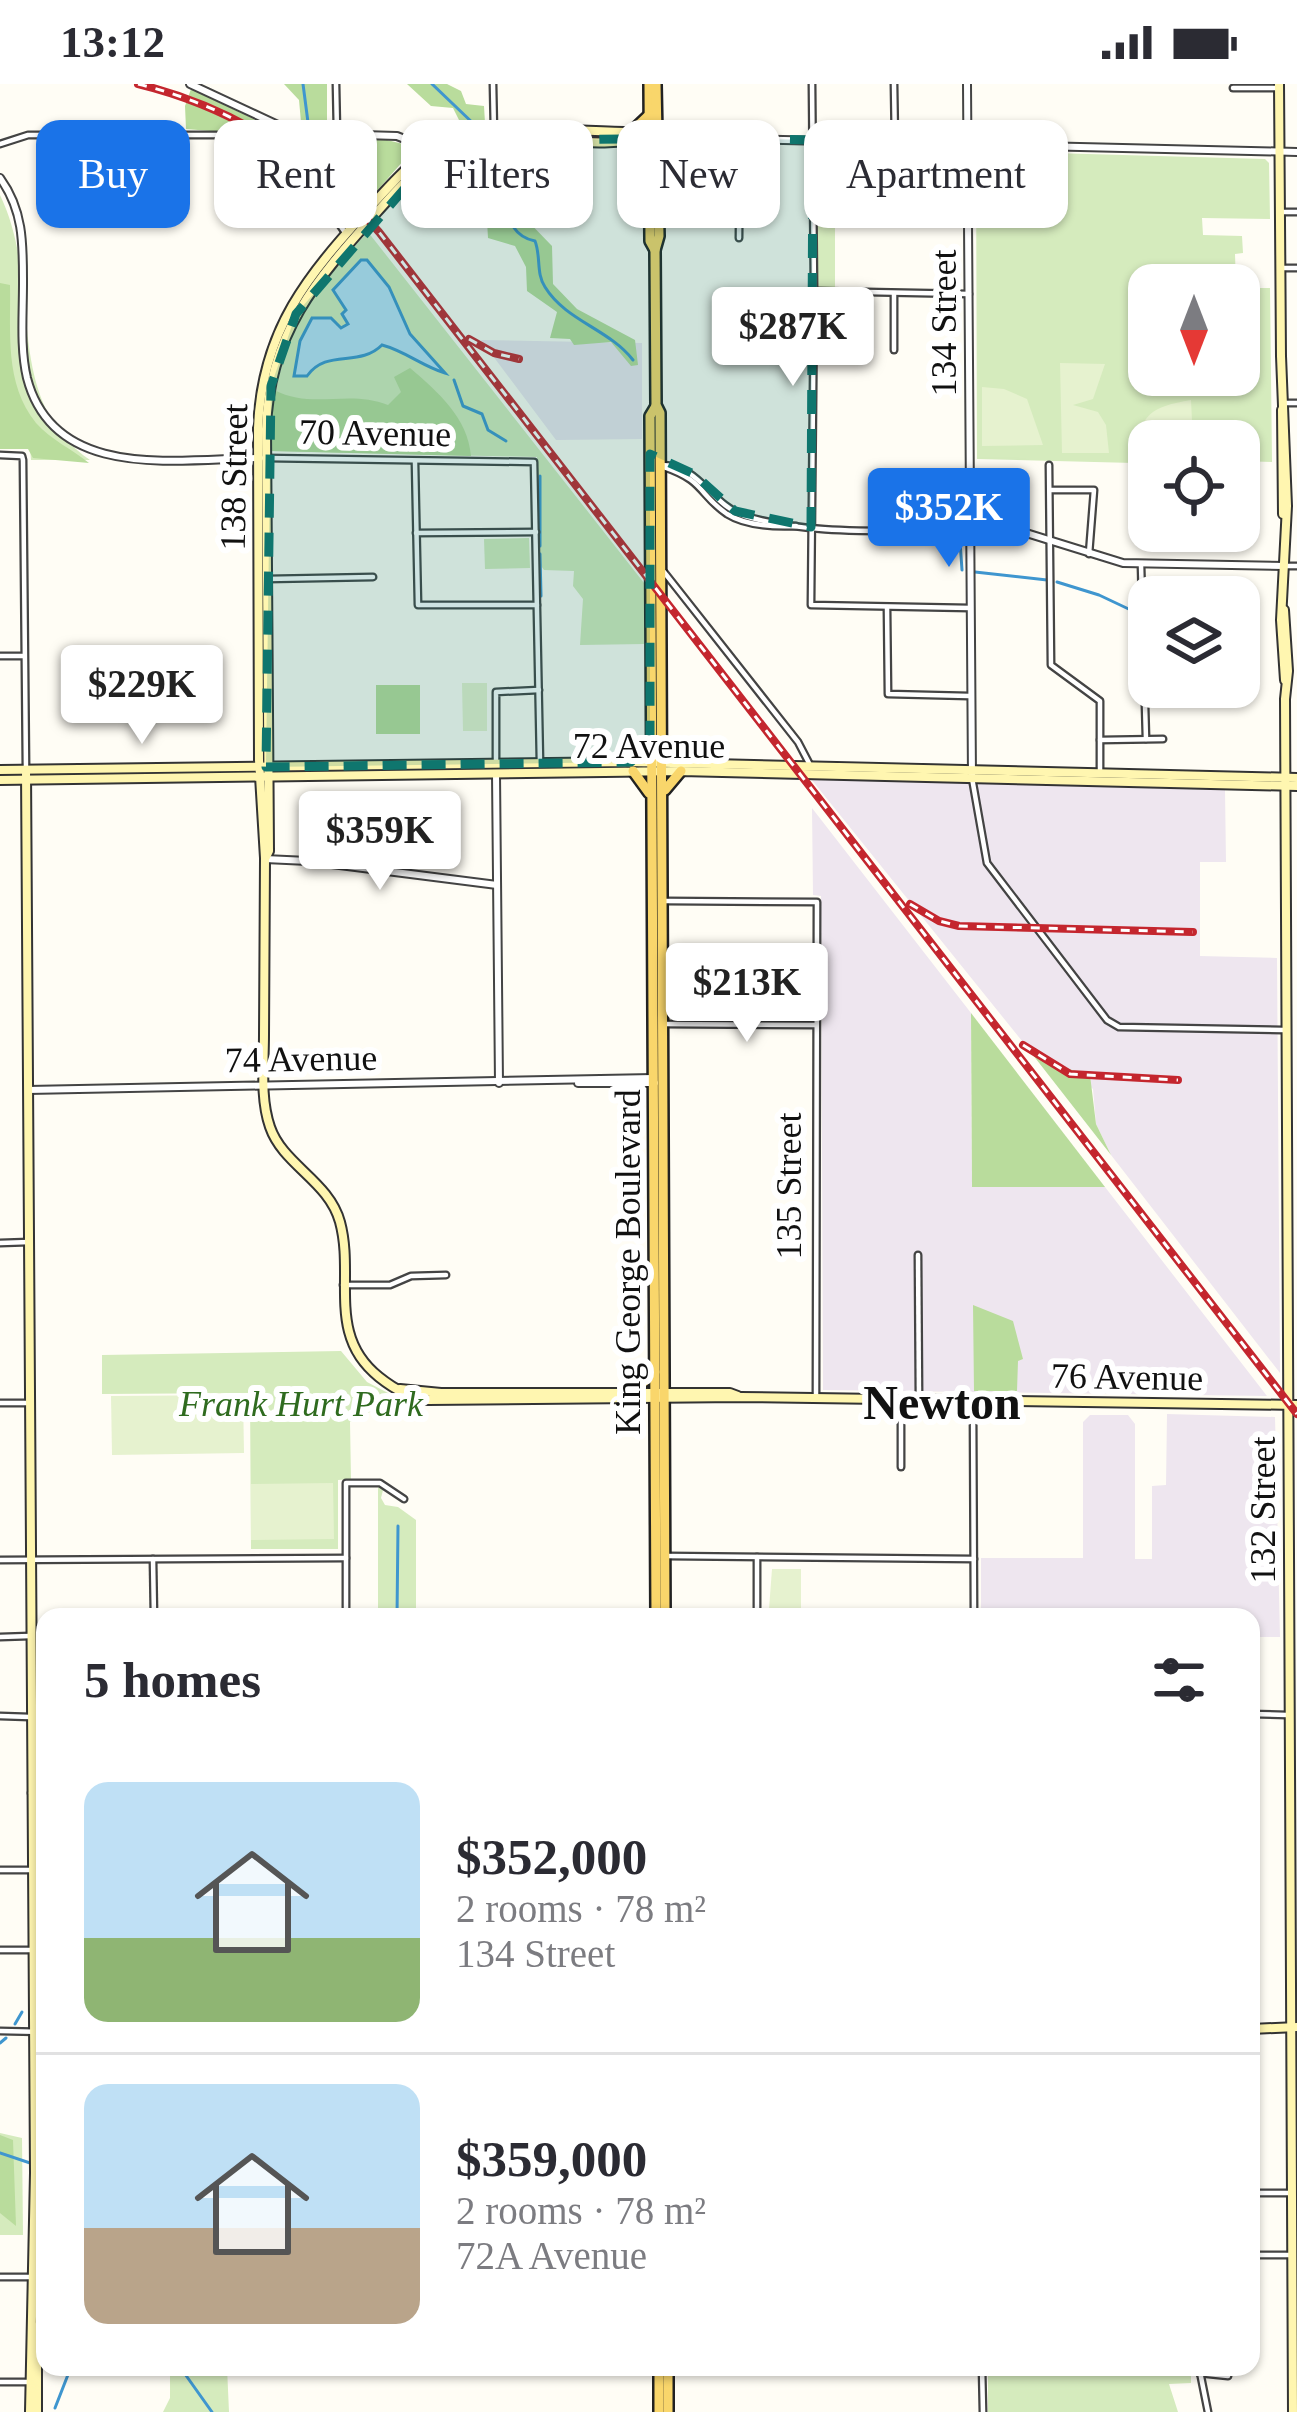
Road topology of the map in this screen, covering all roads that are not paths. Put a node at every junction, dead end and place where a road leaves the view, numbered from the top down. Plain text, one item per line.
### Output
1 (190, 84) edge
2 (336, 84) edge
3 (493, 84) edge
4 (652, 84) edge
5 (812, 84) edge
6 (894, 84) edge
7 (968, 84) edge
8 (1280, 86) edge
9 (1233, 88) dead end
10 (649, 115) junction
11 (267, 120) edge
12 (337, 120) edge
13 (494, 120) edge
14 (644, 120) edge
15 (650, 120) edge
16 (652, 120) edge
17 (813, 120) edge
18 (895, 120) edge
19 (968, 120) edge
20 (593, 132) edge
21 (601, 132) junction
22 (593, 133) edge
23 (617, 134) edge
24 (0, 144) edge
25 (1068, 146) edge
26 (1280, 151) junction
27 (1297, 152) edge
28 (401, 173) edge
29 (0, 178) edge
30 (401, 185) edge
31 (1280, 212) junction
32 (1297, 212) edge
33 (650, 228) edge
34 (659, 228) edge
35 (739, 228) edge
36 (814, 228) edge
37 (969, 228) edge
38 (346, 234) junction
39 (739, 238) dead end
40 (655, 250) junction
41 (1280, 268) junction
42 (1297, 268) edge
43 (814, 291) junction
44 (895, 294) junction
45 (969, 294) junction
46 (894, 350) dead end
47 (1297, 403) edge
48 (1282, 405) junction
49 (0, 454) edge
50 (262, 458) junction
51 (415, 462) junction
52 (655, 465) junction
53 (1049, 465) dead end
54 (1050, 490) junction
55 (811, 527) junction
56 (536, 532) junction
57 (970, 532) junction
58 (416, 533) junction
59 (1051, 541) junction
60 (651, 554) junction
61 (1089, 554) junction
62 (1141, 563) junction
63 (1284, 566) junction
64 (1297, 566) edge
65 (661, 567) junction
66 (373, 578) dead end
67 (267, 579) junction
68 (536, 604) junction
69 (886, 607) junction
70 (970, 608) junction
71 (0, 656) edge
72 (26, 656) junction
73 (539, 690) junction
74 (971, 697) junction
75 (1146, 739) junction
76 (1163, 739) dead end
77 (1100, 740) junction
78 (650, 741) junction
79 (540, 763) junction
80 (810, 766) junction
81 (632, 767) junction
82 (657, 767) junction
83 (496, 769) junction
84 (0, 770) edge
85 (263, 771) junction
86 (681, 771) junction
87 (972, 774) junction
88 (26, 775) junction
89 (1100, 777) junction
90 (0, 780) edge
91 (1285, 782) junction
92 (1297, 782) edge
93 (663, 795) junction
94 (651, 798) junction
95 (265, 859) junction
96 (496, 885) junction
97 (657, 899) junction
98 (1291, 938) edge
99 (652, 963) junction
100 (1292, 1016) edge
101 (662, 1024) junction
102 (815, 1025) junction
103 (1286, 1030) junction
104 (658, 1081) junction
105 (499, 1083) junction
106 (264, 1086) junction
107 (28, 1090) junction
108 (28, 1242) junction
109 (0, 1243) edge
110 (918, 1255) dead end
111 (446, 1275) dead end
112 (343, 1285) junction
113 (655, 1372) junction
114 (398, 1389) junction
115 (488, 1392) junction
116 (632, 1392) junction
117 (659, 1396) junction
118 (816, 1398) junction
119 (428, 1400) junction
120 (901, 1400) junction
121 (919, 1400) junction
122 (973, 1401) junction
123 (0, 1403) edge
124 (29, 1403) junction
125 (1293, 1405) edge
126 (901, 1467) dead end
127 (404, 1499) dead end
128 (656, 1540) junction
129 (664, 1556) junction
130 (757, 1556) junction
131 (346, 1558) junction
132 (153, 1559) junction
133 (974, 1559) junction
134 (0, 1560) edge
135 (29, 1560) junction
136 (154, 1608) edge
137 (346, 1608) edge
138 (656, 1608) edge
139 (665, 1608) edge
140 (757, 1608) edge
141 (974, 1608) edge
142 (30, 1636) junction
143 (0, 1637) edge
144 (1260, 1714) edge
145 (1290, 1715) junction
146 (0, 1717) edge
147 (31, 1717) junction
148 (31, 1793) junction
149 (36, 1793) edge
150 (1294, 1810) edge
151 (0, 1870) edge
152 (32, 1870) junction
153 (0, 1950) edge
154 (33, 1950) junction
155 (1260, 2029) edge
156 (1295, 2029) edge
157 (0, 2031) edge
158 (33, 2031) junction
159 (36, 2031) edge
160 (36, 2076) edge
161 (36, 2148) edge
162 (1260, 2193) edge
163 (1292, 2193) junction
164 (1260, 2255) edge
165 (1292, 2255) junction
166 (0, 2277) edge
167 (33, 2277) junction
168 (666, 2376) edge
169 (982, 2376) edge
170 (1200, 2376) edge
171 (0, 2382) edge
172 (34, 2382) junction
173 (1295, 2399) edge
174 (34, 2412) edge
175 (664, 2412) edge
176 (982, 2412) edge
177 (1208, 2412) edge
178 (1293, 2412) edge

1 - 11 street
2 - 12 street
3 - 13 street
4 - 10 main road, King George Boulevard
4 - 16 main road, King George Boulevard
5 - 17 street
6 - 18 street
7 - 19 street, 134 Street
8 - 9 street
8 - 26 main road, 132 Street
10 - 14 main road
10 - 15 main road, King George Boulevard
20 - 21 main road
21 - 22 main road
21 - 23 main road
24 - 38 street
25 - 26 street
26 - 27 street
26 - 31 main road, 132 Street
28 - 38 main road, 138 Street
29 - 50 street, 70 Avenue
30 - 50 main road, 138 Street
31 - 32 street
31 - 41 main road, 132 Street
33 - 40 main road, King George Boulevard
34 - 40 main road, King George Boulevard
35 - 39 street
36 - 43 street
37 - 45 street, 134 Street
38 - 50 main road, 138 Street
40 - 52 main road, King George Boulevard
41 - 42 street
41 - 48 main road, 132 Street
43 - 44 street
43 - 55 street
44 - 45 street
44 - 46 street
45 - 57 street, 134 Street
47 - 48 street
48 - 63 main road, 132 Street
49 - 72 street
50 - 51 street, 70 Avenue
50 - 67 main road, 138 Street
50 - 85 main road, 138 Street
51 - 56 street, 70 Avenue
51 - 58 street
52 - 55 street
52 - 60 main road, King George Boulevard
52 - 65 main road, King George Boulevard
53 - 54 street
54 - 59 street
54 - 61 street
55 - 57 street
55 - 69 street
56 - 58 street
56 - 68 street
57 - 59 street
57 - 70 street, 134 Street
58 - 68 street
59 - 61 street
59 - 77 street
60 - 65 main road
60 - 78 main road, King George Boulevard
61 - 62 street
62 - 63 street
62 - 75 street
63 - 64 street
63 - 91 main road, 132 Street
65 - 80 street
65 - 82 main road, King George Boulevard
66 - 67 street
67 - 85 main road, 138 Street
68 - 73 street
69 - 70 street
69 - 74 street
70 - 74 street, 134 Street
71 - 72 street
72 - 88 street
73 - 79 street
73 - 83 street
74 - 87 street, 134 Street
75 - 76 street
75 - 77 street
77 - 89 street
78 - 81 main road
78 - 82 main road, King George Boulevard
79 - 81 main road, 72 Avenue
79 - 83 main road, 72 Avenue
80 - 82 main road, 72 Avenue
80 - 87 main road, 72 Avenue
81 - 82 main road, 72 Avenue
81 - 83 main road, 72 Avenue
81 - 94 main road
82 - 86 main road, 72 Avenue
82 - 93 main road, King George Boulevard
82 - 94 main road, King George Boulevard
83 - 85 main road, 72 Avenue
83 - 96 street
84 - 88 main road, 72 Avenue
85 - 88 main road, 72 Avenue
85 - 95 main road, 138 Street
86 - 87 main road, 72 Avenue
86 - 93 main road
87 - 89 main road, 72 Avenue
87 - 103 street
88 - 90 main road, 72 Avenue
88 - 107 main road
89 - 91 main road, 72 Avenue
91 - 92 main road, 72 Avenue
91 - 98 main road, 132 Street
93 - 97 main road, King George Boulevard
94 - 97 main road, King George Boulevard
95 - 96 street
95 - 106 main road, 138 Street
96 - 105 street
97 - 99 main road, King George Boulevard
97 - 101 main road, King George Boulevard
97 - 102 street, 135 Street
98 - 100 main road, 132 Street
99 - 101 main road
99 - 104 main road, King George Boulevard
100 - 103 main road, 132 Street
101 - 102 street
101 - 104 main road, King George Boulevard
102 - 118 street, 135 Street
103 - 125 main road, 132 Street
104 - 105 street, 74 Avenue
104 - 113 main road, King George Boulevard
104 - 117 main road, King George Boulevard
105 - 106 street, 74 Avenue
106 - 107 street, 74 Avenue
106 - 112 main road, 138 Street
107 - 108 main road
108 - 109 street
108 - 124 main road
110 - 121 street
111 - 112 street
112 - 114 main road, 138 Street
113 - 116 main road
113 - 117 main road, King George Boulevard
114 - 115 main road, 76 Avenue
114 - 119 main road, 76 Avenue
115 - 116 main road, 76 Avenue
115 - 119 main road
116 - 117 main road, 76 Avenue
117 - 118 main road, 76 Avenue
117 - 119 main road, 76 Avenue
117 - 128 main road, King George Boulevard
117 - 129 main road, King George Boulevard
118 - 120 main road, 76 Avenue
120 - 121 main road, 76 Avenue
120 - 126 street
121 - 122 main road, 76 Avenue
122 - 125 main road, 76 Avenue
122 - 133 street
123 - 124 street
124 - 135 main road
125 - 145 main road, 132 Street
127 - 131 street
128 - 129 street
128 - 138 main road, King George Boulevard
129 - 130 street
129 - 139 main road, King George Boulevard
130 - 133 street
130 - 140 street
131 - 132 street
131 - 137 street
132 - 135 street
132 - 136 street
133 - 141 street
134 - 135 street
135 - 142 main road
142 - 143 street
142 - 147 main road
144 - 145 street
145 - 150 main road, 132 Street
146 - 147 street
147 - 148 main road
148 - 149 street
148 - 152 main road
150 - 156 main road, 132 Street
151 - 152 street
152 - 154 main road
153 - 154 street
154 - 158 main road
155 - 156 main road
156 - 163 main road, 132 Street
157 - 158 street
158 - 159 street
158 - 160 main road
161 - 167 main road
162 - 163 street
163 - 165 main road, 132 Street
164 - 165 street
165 - 173 main road, 132 Street
166 - 167 street
167 - 172 main road
168 - 175 main road
169 - 176 street
170 - 177 street
171 - 172 street
172 - 174 main road
173 - 178 main road, 132 Street

